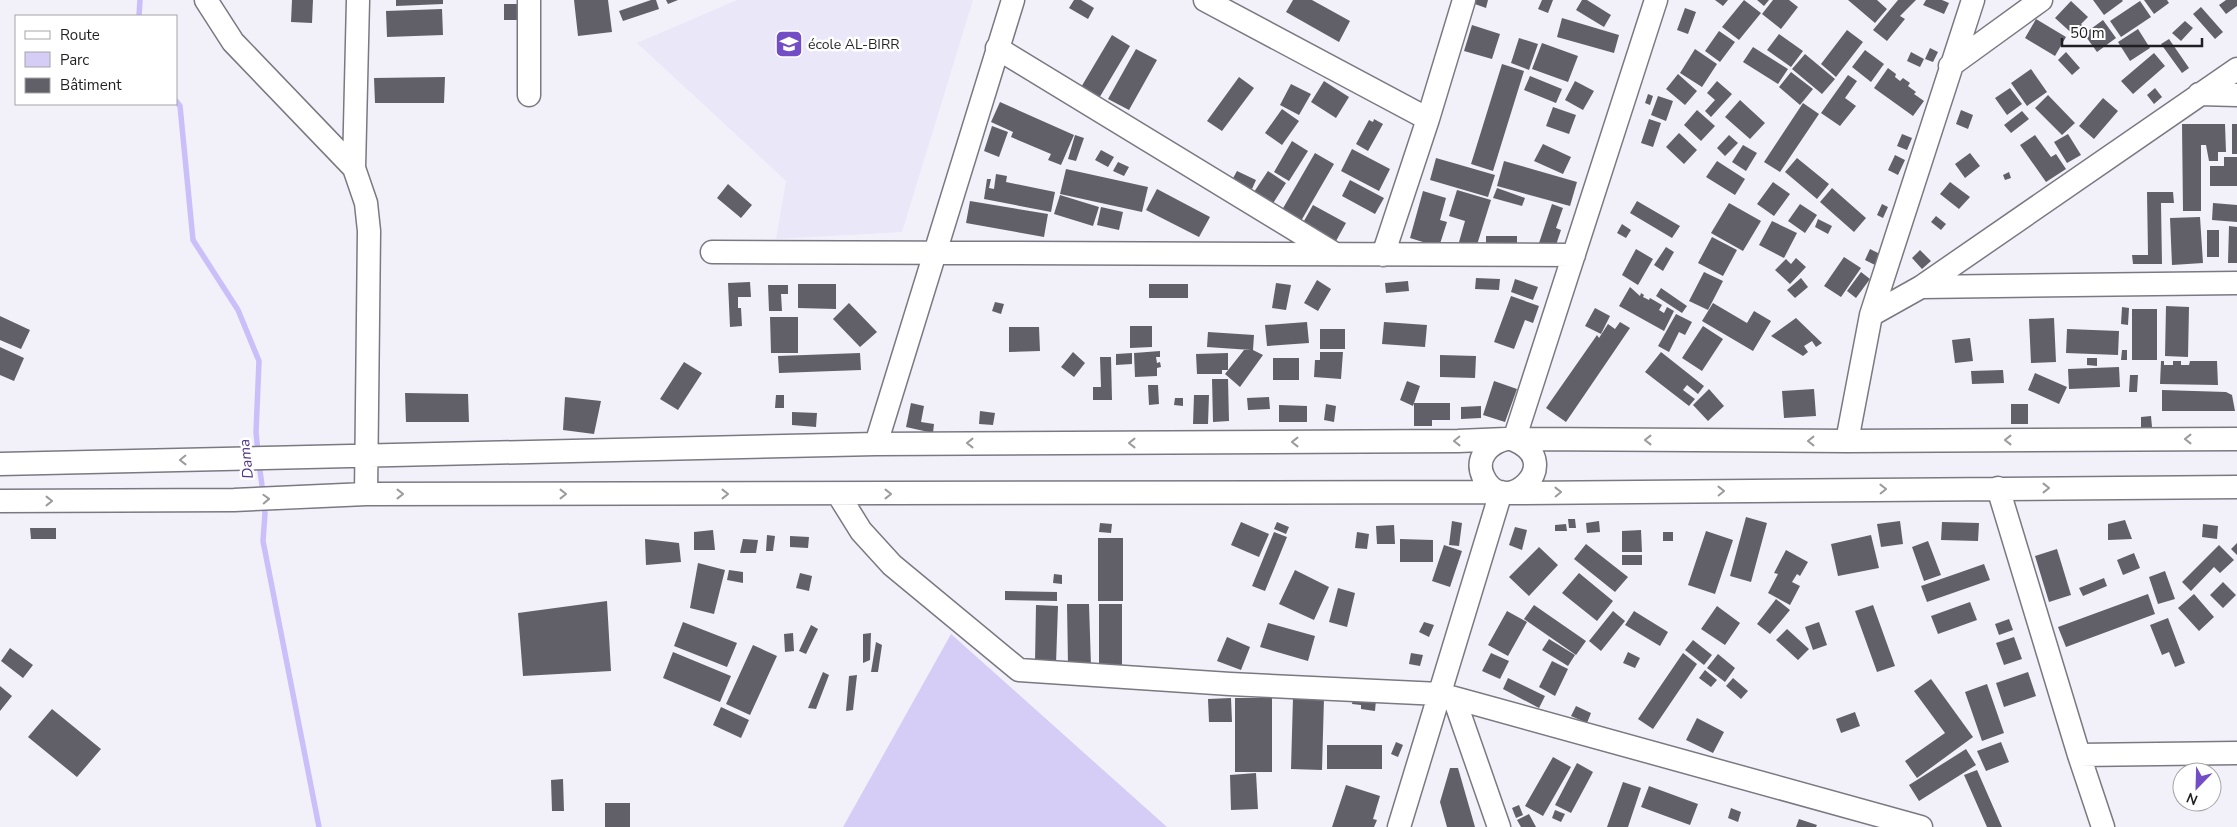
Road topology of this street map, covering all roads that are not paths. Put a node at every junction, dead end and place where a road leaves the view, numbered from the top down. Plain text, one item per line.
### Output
1 (206, 0) edge
2 (358, 0) edge
3 (529, 0) edge
4 (1012, 0) edge
5 (1205, 0) edge
6 (1464, 0) edge
7 (1656, 0) edge
8 (1973, 0) edge
9 (2041, 0) edge
10 (997, 48) junction
11 (1950, 66) junction
12 (2237, 69) edge
13 (2199, 94) junction
14 (529, 95) dead end
15 (2237, 95) edge
16 (1428, 119) junction
17 (354, 168) junction
18 (712, 252) dead end
19 (935, 253) junction
20 (1336, 255) junction
21 (1383, 255) junction
22 (1574, 255) junction
23 (2237, 283) edge
24 (1922, 287) junction
25 (1871, 315) junction
26 (1510, 439) junction
27 (2237, 439) edge
28 (1847, 441) junction
29 (876, 444) junction
30 (365, 456) junction
31 (0, 464) edge
32 (2237, 487) edge
33 (1998, 488) junction
34 (1505, 492) junction
35 (366, 494) junction
36 (838, 494) junction
37 (0, 501) edge
38 (1447, 696) junction
39 (2237, 753) edge
40 (2079, 755) junction
41 (1399, 827) edge
42 (1499, 827) edge
43 (1922, 827) edge
44 (2103, 827) edge

1 - 17 street
2 - 17 street
3 - 14 street
4 - 10 street
5 - 16 street
6 - 16 street
7 - 22 street
8 - 11 street
9 - 11 street
10 - 19 street
10 - 20 street
11 - 25 street
12 - 13 street
13 - 15 street
13 - 24 street
16 - 21 street
17 - 30 street
18 - 19 street
19 - 20 street
19 - 29 street
20 - 21 street
21 - 22 street
22 - 26 street
23 - 24 street
24 - 25 street
25 - 28 street
28 -> 26 street
26 -> 29 street
26 - 34 street
26 - 34 street
27 -> 28 street
29 - 30 street
30 -> 31 street
30 - 35 street
33 -> 32 street
34 -> 33 street
33 - 40 street
36 -> 34 street
34 - 38 street
35 -> 36 street
37 -> 35 street
36 - 38 street
38 - 41 street
38 - 42 street
38 - 43 street
39 - 40 street
40 - 44 street

